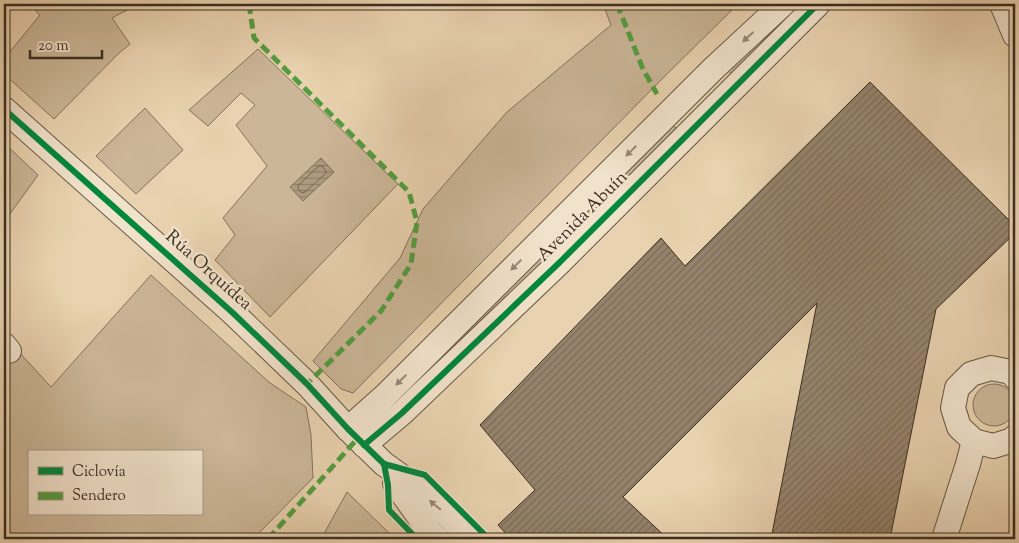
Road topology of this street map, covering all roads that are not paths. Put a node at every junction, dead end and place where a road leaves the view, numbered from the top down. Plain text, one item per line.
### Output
1 (783, 4) edge
2 (818, 4) edge
3 (1002, 4) edge
4 (1015, 35) edge
5 (4, 109) edge
6 (1014, 371) edge
7 (356, 437) junction
8 (1015, 437) edge
9 (974, 441) junction
10 (384, 464) junction
11 (437, 539) edge
12 (470, 539) edge
13 (944, 539) edge

1 -> 7 street, Avenida Abuín
2 - 7 street, Avenida Abuín
3 - 4 street
5 - 7 street, Rúa Orquídea
6 - 9 street
7 - 10 street, Rúa Orquídea
8 - 9 street
9 - 13 street
10 - 11 street, Rúa Orquídea
12 -> 10 street, Rúa Orquídea

